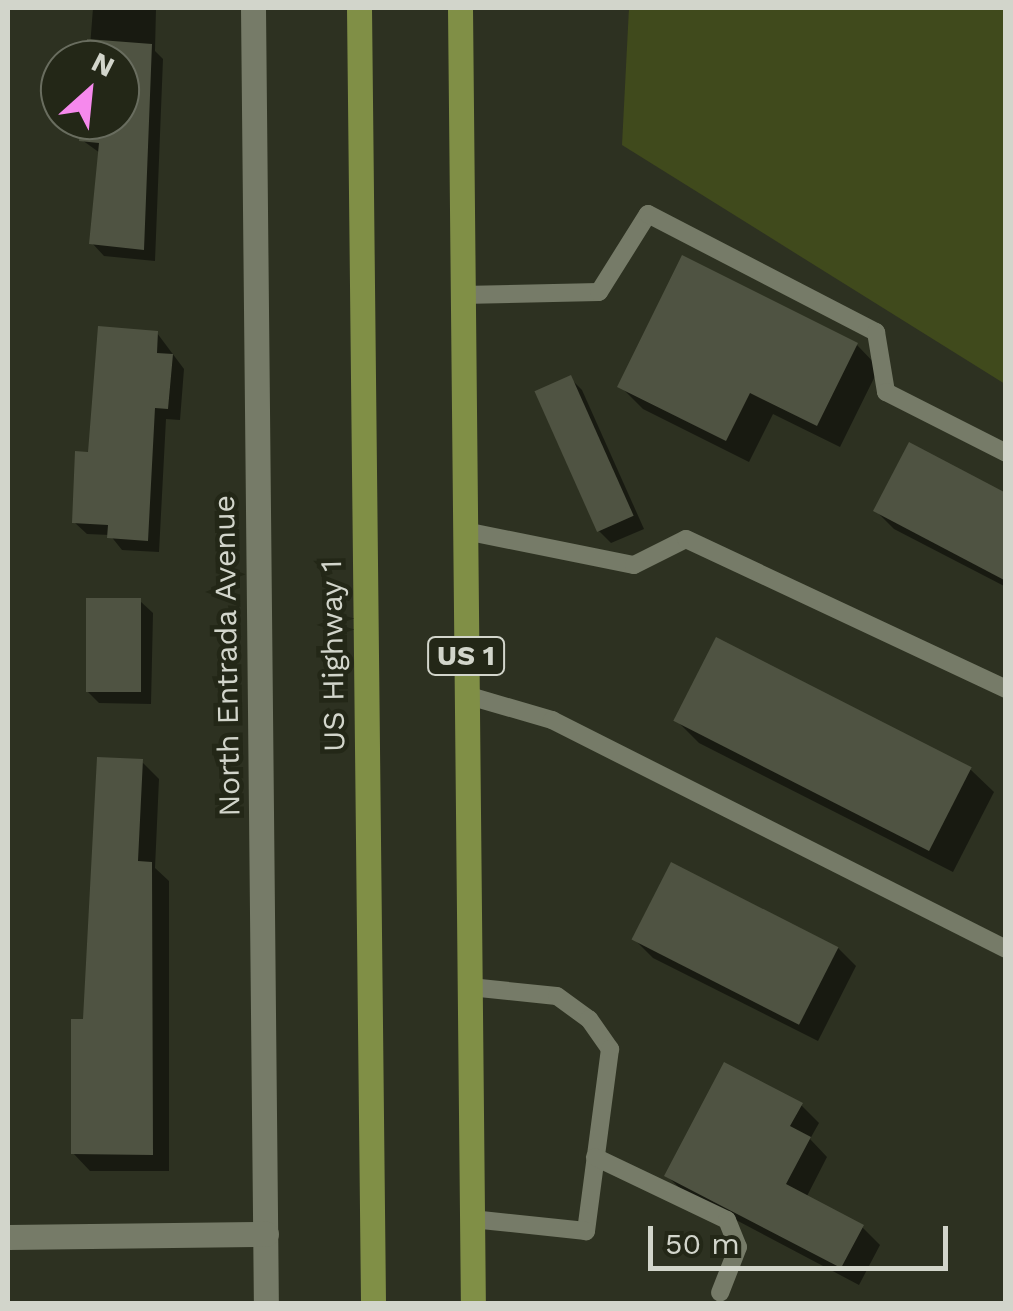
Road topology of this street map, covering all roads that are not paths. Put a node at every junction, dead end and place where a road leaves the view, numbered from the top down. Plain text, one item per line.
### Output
1 (253, 8) edge
2 (359, 8) edge
3 (460, 8) edge
4 (462, 295) junction
5 (1006, 453) edge
6 (465, 532) junction
7 (1006, 689) edge
8 (466, 695) junction
9 (1006, 949) edge
10 (470, 986) junction
11 (596, 1157) junction
12 (472, 1219) junction
13 (266, 1234) junction
14 (8, 1237) edge
15 (720, 1293) dead end
16 (266, 1304) edge
17 (373, 1304) edge
18 (472, 1304) edge

1 - 13 street, North Entrada Avenue
2 - 17 main road, US Highway 1
3 - 4 main road, US 1
4 - 5 lane
4 - 6 main road, US 1
6 - 7 lane
6 - 8 main road, US 1
8 - 9 lane
8 - 10 main road, US 1
10 - 11 lane
10 - 12 main road, US 1
11 - 12 lane
11 - 15 lane
12 - 18 main road, US 1
13 - 14 street
13 - 16 street, North Entrada Avenue

